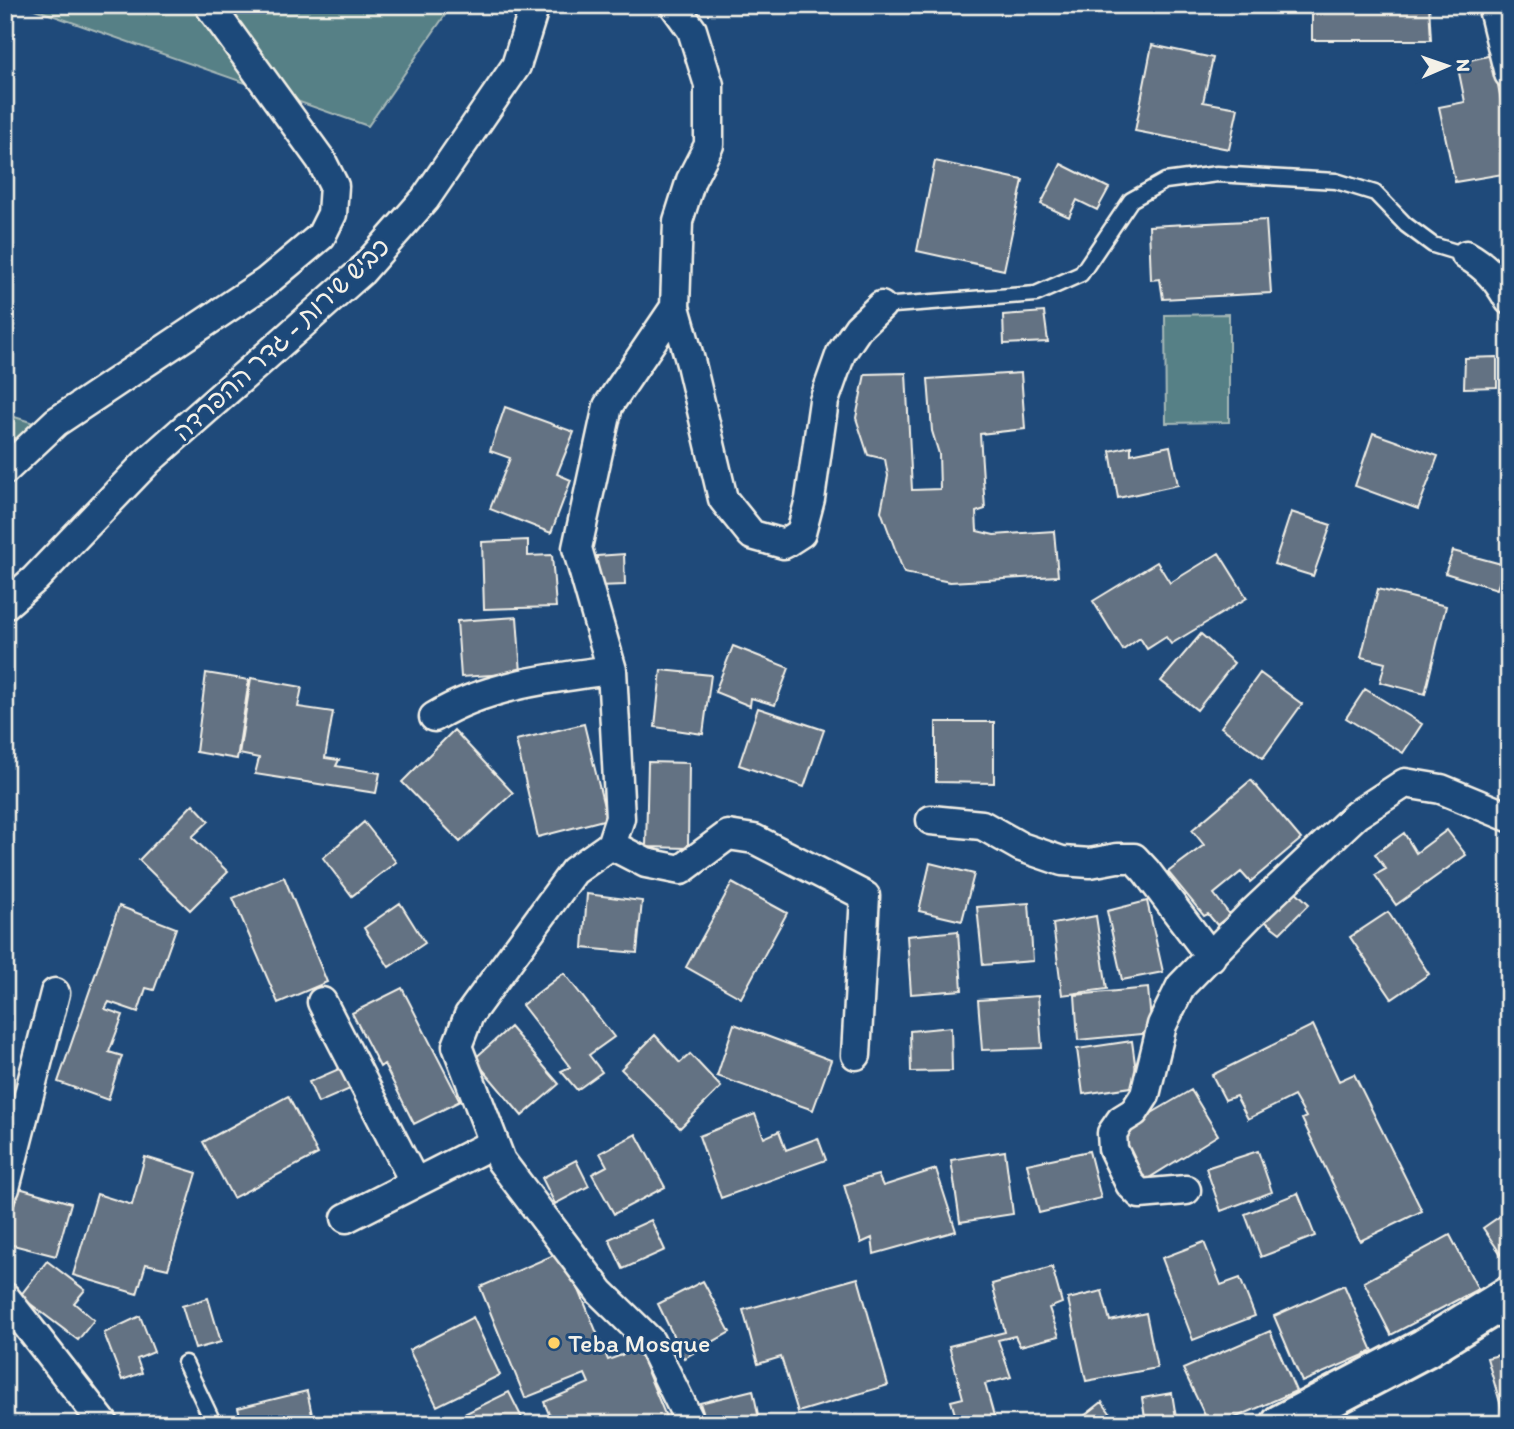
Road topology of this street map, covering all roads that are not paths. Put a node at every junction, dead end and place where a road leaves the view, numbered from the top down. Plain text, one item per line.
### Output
1 (209, 5) edge
2 (535, 5) edge
3 (674, 5) edge
4 (1492, 5) edge
5 (1509, 74) edge
6 (1465, 255) joint
7 (1509, 300) edge
8 (881, 306) joint
9 (675, 307) junction
10 (5, 470) edge
11 (5, 605) edge
12 (612, 670) junction
13 (434, 717) dead end
14 (1509, 817) edge
15 (932, 820) dead end
16 (611, 845) junction
17 (1211, 957) junction
18 (55, 993) dead end
19 (321, 1002) dead end
20 (856, 1055) dead end
21 (494, 1143) junction
22 (415, 1183) junction
23 (5, 1188) edge
24 (1186, 1191) dead end
25 (346, 1218) dead end
26 (1509, 1296) edge
27 (5, 1297) edge
28 (1509, 1323) edge
29 (185, 1363) dead end
30 (104, 1424) edge
31 (214, 1424) edge
32 (691, 1424) edge
33 (1281, 1424) edge
34 (1332, 1424) edge

1 - 10 street
2 - 11 street, כביש שירות - גדר ההפרדה
3 - 9 street
4 - 5 street
6 - 7 street
6 - 8 lane
8 - 9 street
9 - 12 street
12 - 13 street
12 - 16 street
14 - 17 street
15 - 17 street
16 - 20 street
16 - 21 street
17 - 24 street
18 - 23 street
19 - 22 street
21 - 22 street
21 - 32 street
22 - 25 street
26 - 33 main road
27 - 30 street
28 - 34 main road
29 - 31 lane

